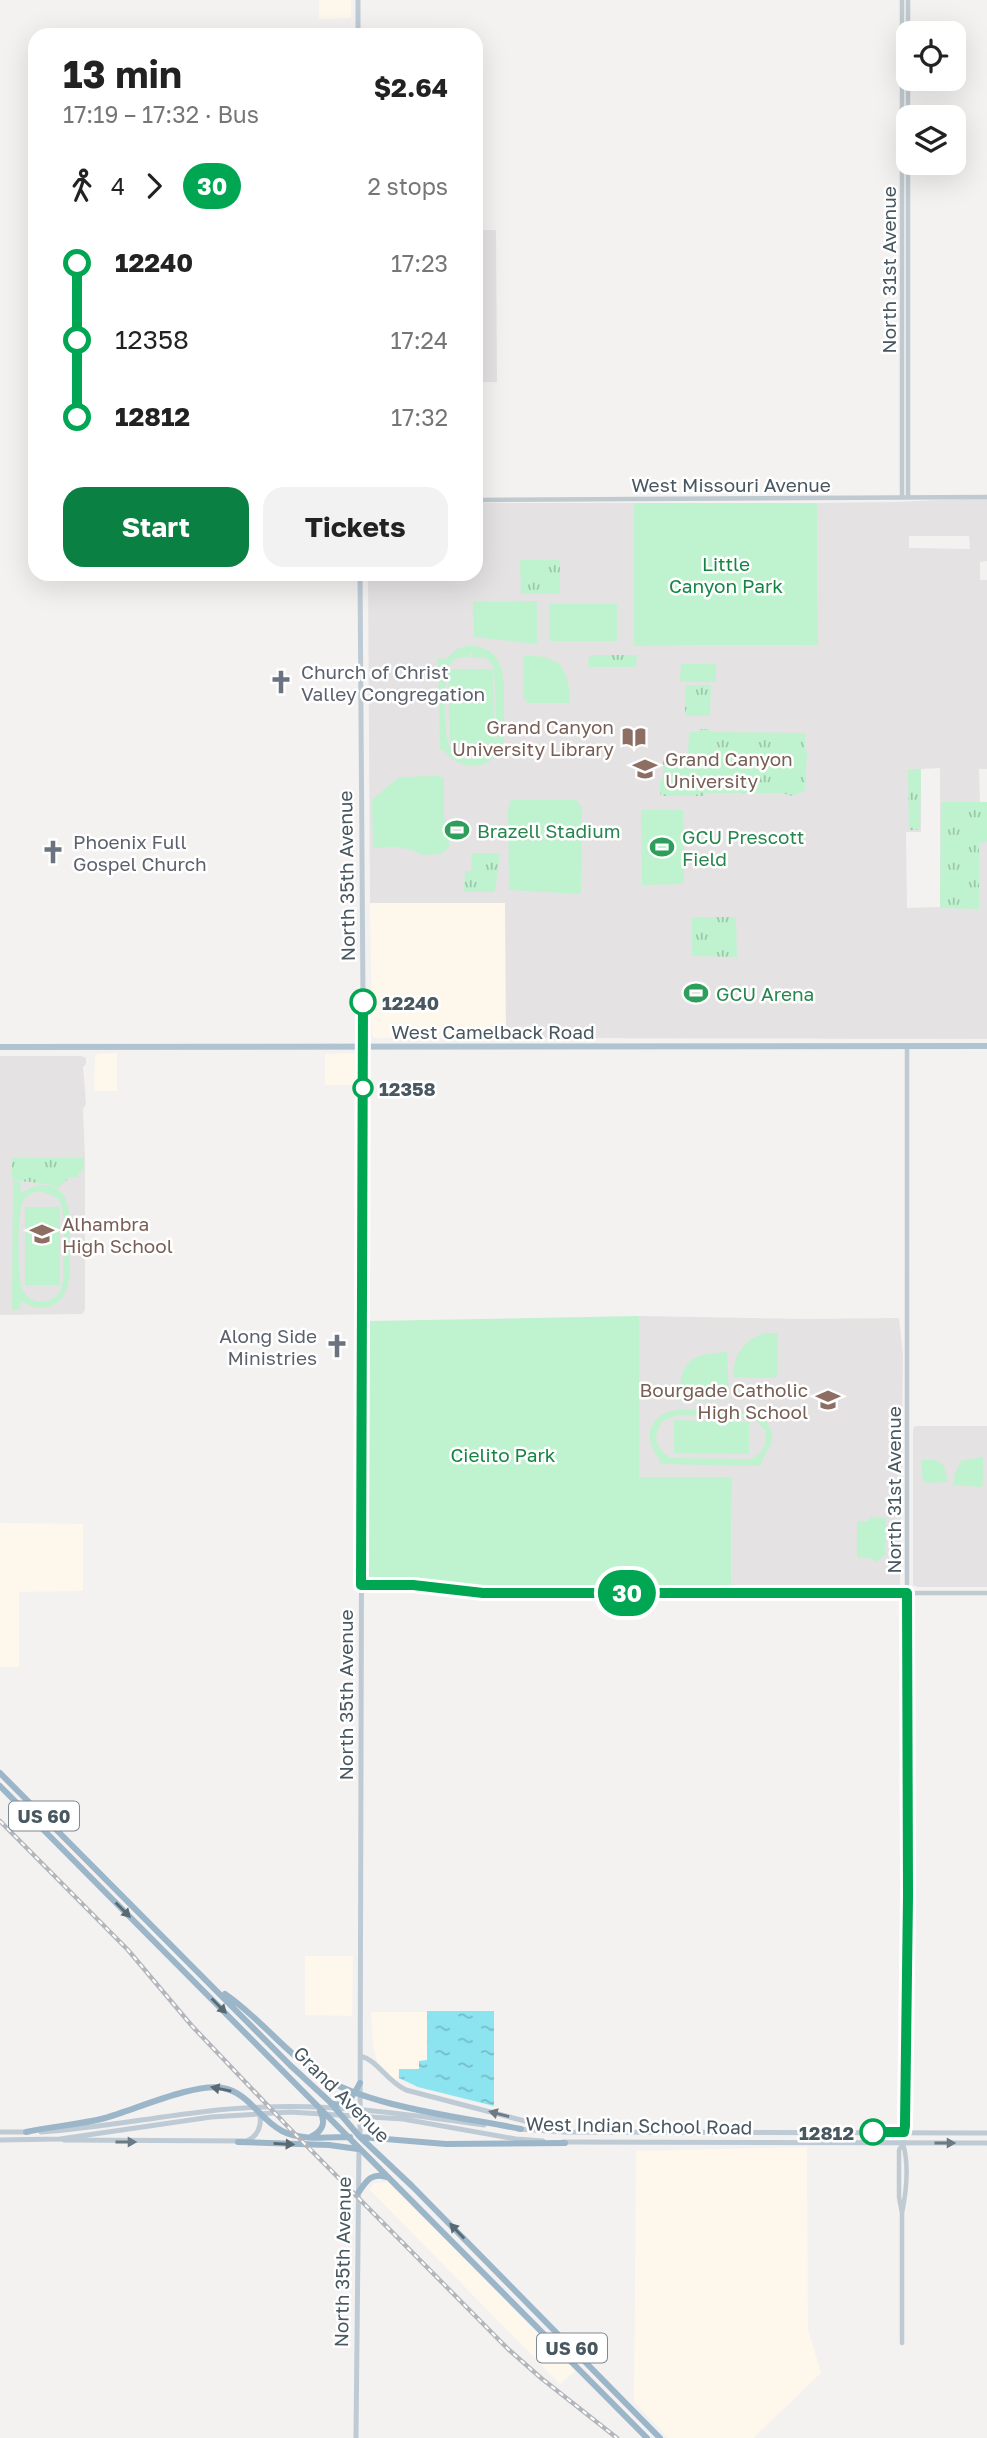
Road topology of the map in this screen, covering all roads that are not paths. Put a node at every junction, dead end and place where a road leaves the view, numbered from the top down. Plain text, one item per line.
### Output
1 (358, 0) edge
2 (902, 0) edge
3 (908, 0) edge
4 (902, 21) edge
5 (908, 21) edge
6 (358, 28) edge
7 (903, 91) edge
8 (908, 175) edge
9 (905, 355) junction
10 (905, 497) junction
11 (987, 497) edge
12 (483, 500) edge
13 (360, 581) edge
14 (906, 1046) junction
15 (987, 1046) edge
16 (0, 1047) edge
17 (363, 1047) junction
18 (361, 1585) junction
19 (907, 1593) junction
20 (987, 1593) edge
21 (0, 1773) edge
22 (0, 1786) edge
23 (190, 1963) junction
24 (178, 1966) junction
25 (212, 1985) junction
26 (279, 2053) junction
27 (360, 2056) junction
28 (272, 2060) junction
29 (360, 2083) junction
30 (329, 2102) junction
31 (315, 2104) junction
32 (257, 2109) junction
33 (379, 2114) junction
34 (521, 2129) junction
35 (0, 2132) edge
36 (26, 2132) junction
37 (565, 2132) junction
38 (904, 2132) junction
39 (987, 2133) edge
40 (310, 2137) junction
41 (348, 2137) junction
42 (360, 2137) junction
43 (60, 2139) junction
44 (0, 2140) edge
45 (378, 2140) junction
46 (391, 2141) junction
47 (238, 2142) junction
48 (565, 2143) junction
49 (903, 2143) junction
50 (987, 2143) edge
51 (369, 2145) junction
52 (359, 2149) junction
53 (388, 2163) junction
54 (394, 2183) junction
55 (358, 2193) junction
56 (502, 2277) junction
57 (494, 2283) junction
58 (902, 2343) dead end
59 (356, 2438) edge
60 (647, 2438) edge
61 (660, 2438) edge

1 - 6 main road
2 - 4 street, North 31st Avenue
3 - 5 street
7 - 9 street, North 31st Avenue
8 - 9 street, North 31st Avenue
9 - 10 street, North 31st Avenue
10 - 11 street, West Missouri Avenue
10 - 12 street, West Missouri Avenue
13 - 17 main road, North 35th Avenue
14 - 15 main road, West Camelback Road
14 - 17 main road, West Camelback Road
14 - 19 street, North 31st Avenue
16 - 17 main road, West Camelback Road
17 - 18 main road, North 35th Avenue
18 - 19 street
18 - 27 main road, North 35th Avenue
19 - 20 street
19 - 38 street, North 31st Avenue
21 - 23 highway, Grand Avenue / US 60
22 -> 24 highway, Grand Avenue / US 60
23 - 24 highway
23 - 25 highway, Grand Avenue / US 60
24 -> 28 highway, Grand Avenue / US 60
25 - 26 highway, Grand Avenue / US 60
25 - 34 highway
26 - 28 highway
26 - 30 highway, Grand Avenue / US 60
27 - 29 main road, North 35th Avenue
37 -> 27 main road
28 - 31 highway, Grand Avenue / US 60
29 - 30 highway
29 - 42 main road, North 35th Avenue
30 - 42 highway, Grand Avenue / US 60
31 - 40 highway
31 - 41 highway, Grand Avenue / US 60
32 -> 36 highway
32 - 40 highway
32 - 47 main road
33 - 34 main road, West Indian School Road
33 - 36 main road, West Indian School Road
33 - 43 main road, West Indian School Road
33 - 48 main road, West Indian School Road
34 - 37 main road, West Indian School Road
35 - 36 main road, West Indian School Road
37 - 38 main road, West Indian School Road
38 - 39 main road, West Indian School Road
38 - 49 street, North 31st Avenue
40 - 41 highway
41 - 42 highway
41 - 52 highway, Grand Avenue / US 60
42 - 45 highway
42 - 51 highway, Grand Avenue / US 60
42 - 52 main road, North 35th Avenue
43 - 44 main road, West Indian School Road
43 -> 47 main road
45 - 46 highway
45 - 51 highway
46 - 48 highway
46 - 53 highway
47 -> 52 highway
48 - 49 main road, West Indian School Road
49 -> 50 main road, West Indian School Road
49 - 58 street, North 31st Avenue
51 - 52 highway
51 - 53 highway, Grand Avenue / US 60
52 - 54 highway, Grand Avenue / US 60
52 - 55 main road, North 35th Avenue
56 -> 53 highway, Grand Avenue / US 60
54 - 55 highway
54 - 57 highway, Grand Avenue / US 60
55 - 59 main road, North 35th Avenue
56 - 57 highway
56 - 61 highway, Grand Avenue / US 60
57 - 60 highway, Grand Avenue / US 60

